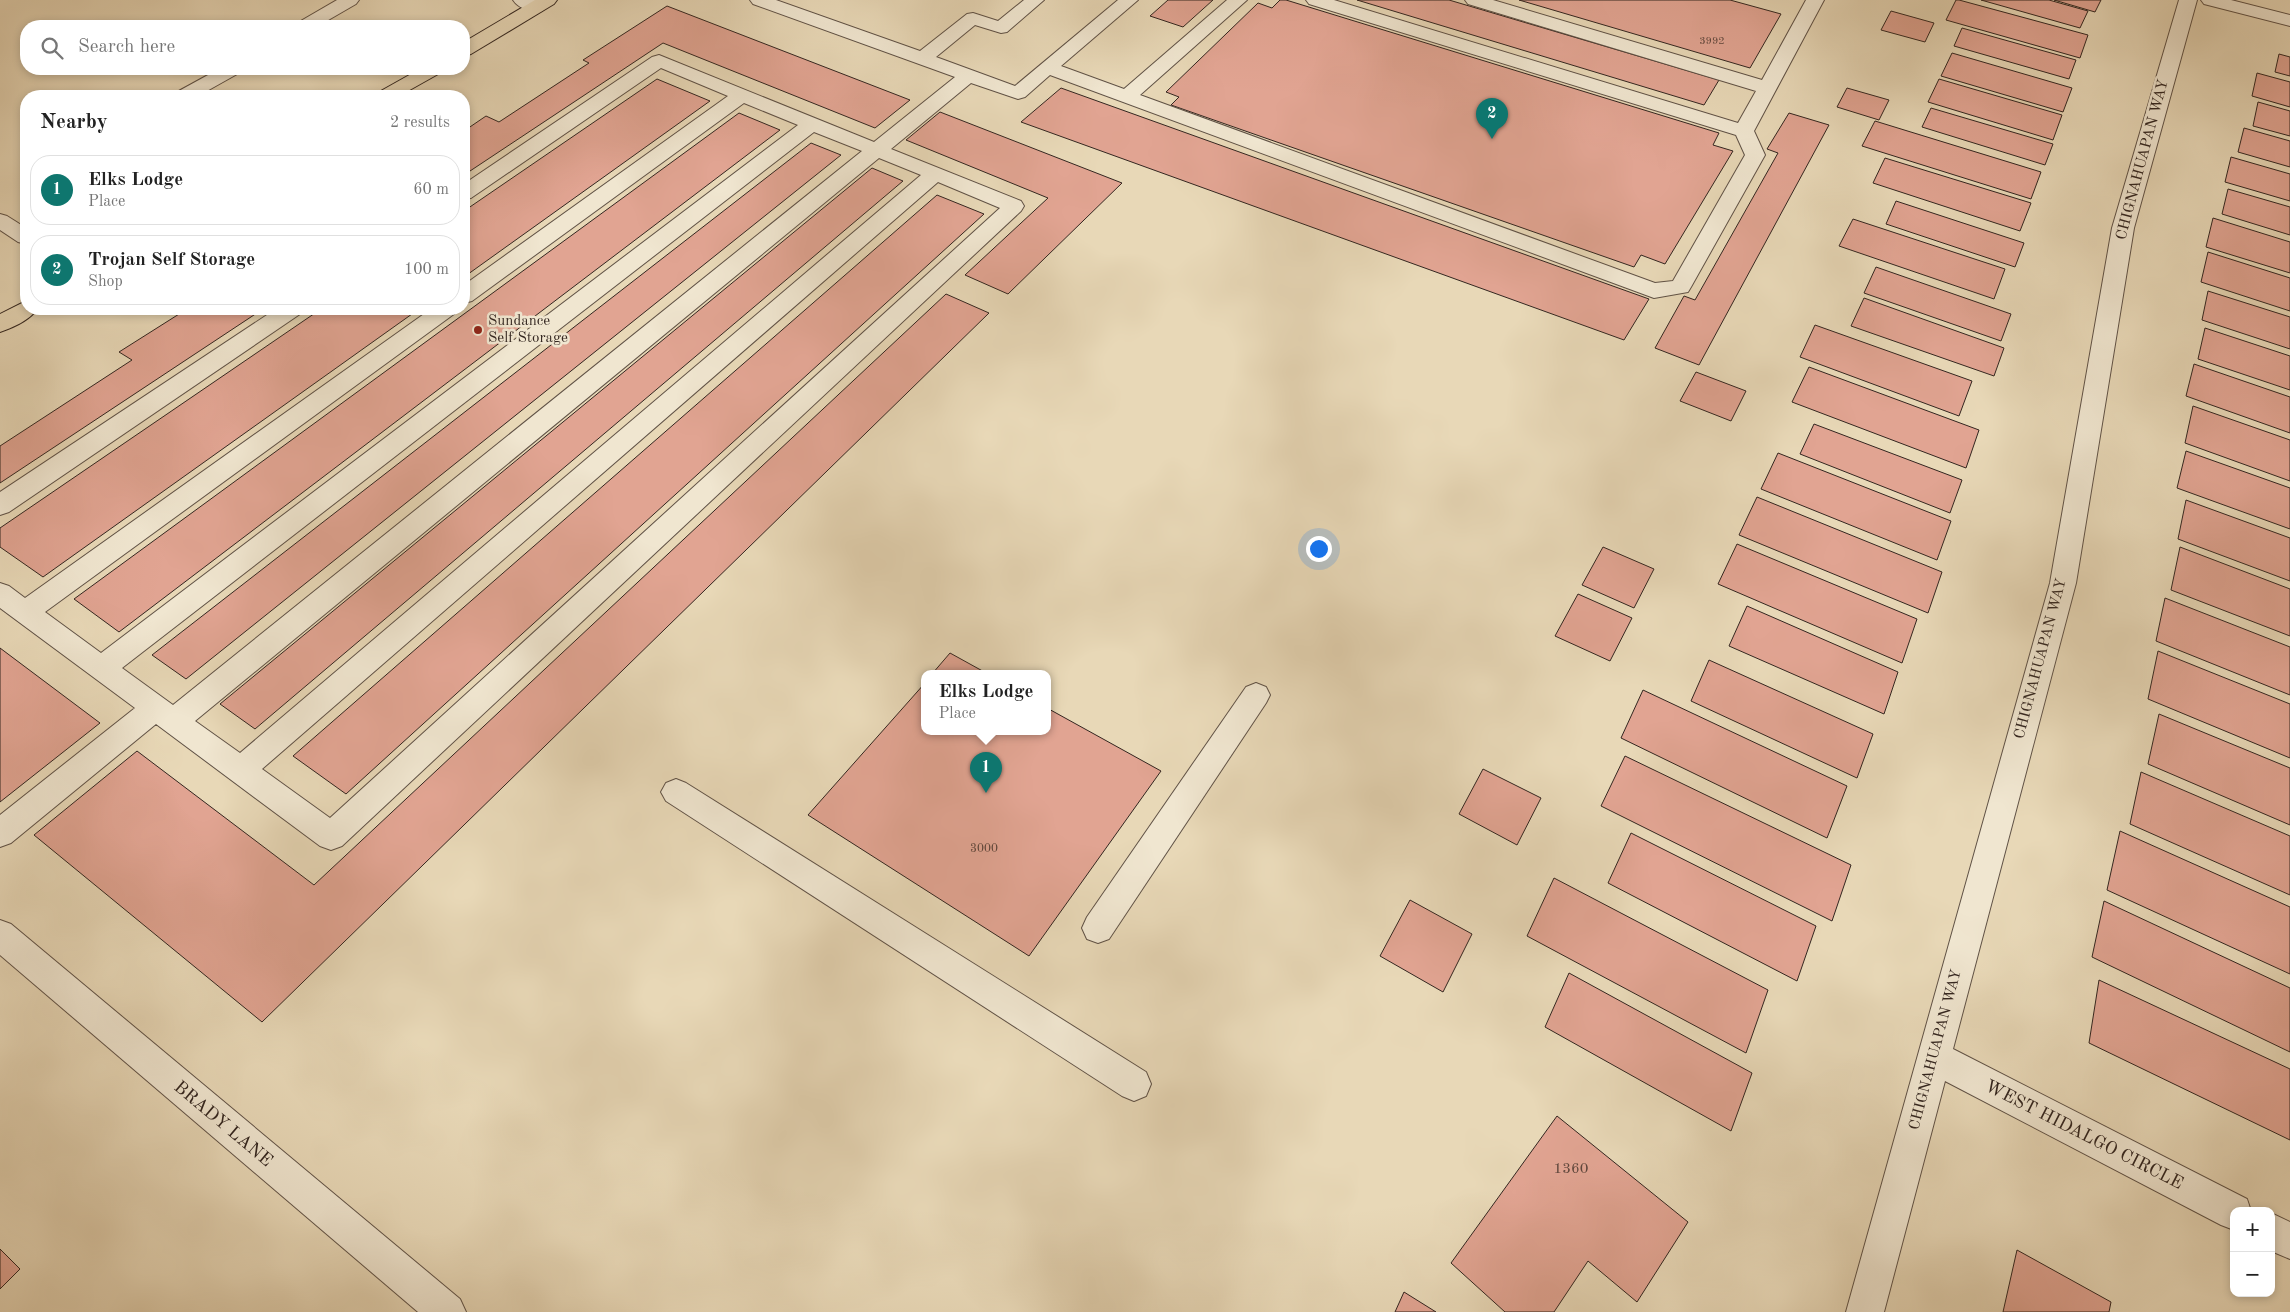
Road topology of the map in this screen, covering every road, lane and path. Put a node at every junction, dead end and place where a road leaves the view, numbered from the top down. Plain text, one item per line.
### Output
1 (350, 0) edge
2 (759, 0) edge
3 (1035, 0) edge
4 (1129, 0) edge
5 (1238, 0) edge
6 (1315, 0) edge
7 (1474, 0) edge
8 (1815, 0) edge
9 (2188, 0) edge
10 (2210, 0) edge
11 (536, 2) edge
12 (315, 20) edge
13 (2290, 21) edge
14 (470, 46) edge
15 (923, 58) junction
16 (1048, 68) junction
17 (221, 75) edge
18 (423, 75) edge
19 (969, 75) junction
20 (1767, 88) junction
21 (195, 90) edge
22 (396, 90) edge
23 (742, 95) junction
24 (1126, 97) junction
25 (812, 124) junction
26 (1744, 130) junction
27 (876, 150) junction
28 (935, 174) junction
29 (470, 189) edge
30 (0, 221) edge
31 (20, 233) edge
32 (470, 292) edge
33 (20, 312) edge
34 (283, 315) edge
35 (438, 315) edge
36 (0, 324) edge
37 (0, 505) edge
38 (0, 594) edge
39 (25, 612) junction
40 (101, 668) junction
41 (1256, 695) dead end
42 (165, 715) junction
43 (240, 770) junction
44 (676, 792) dead end
45 (0, 833) edge
46 (1098, 928) dead end
47 (0, 935) edge
48 (1934, 1058) junction
49 (1134, 1084) dead end
50 (2230, 1210) edge
51 (2275, 1233) edge
52 (2290, 1241) edge
53 (446, 1312) edge
54 (1866, 1312) edge

1 - 12 street
2 - 15 street
3 - 15 street
4 - 16 street
5 - 24 street
6 - 26 street
7 - 20 street
8 - 20 street
9 - 48 street, CHIGNAHUAPAN WAY
10 - 13 street
11 - 14 main road
15 - 19 street
16 - 19 street
16 - 24 street
17 - 21 street
18 - 22 main road
19 - 27 street
20 - 26 street
23 - 25 street
23 - 29 street
23 - 32 street
24 - 26 street
25 - 27 street
25 - 40 street
27 - 28 street
27 - 42 street
28 - 43 street
28 - 43 street
30 - 31 street
33 - 36 main road
34 - 37 street
35 - 39 street
38 - 39 street
39 - 40 street
40 - 42 street
41 - 46 street
42 - 43 street
42 - 45 street
44 - 49 street
47 - 53 street, BRADY LANE
48 - 50 street, WEST HIDALGO CIRCLE
48 - 54 street, CHIGNAHUAPAN WAY
51 - 52 street

